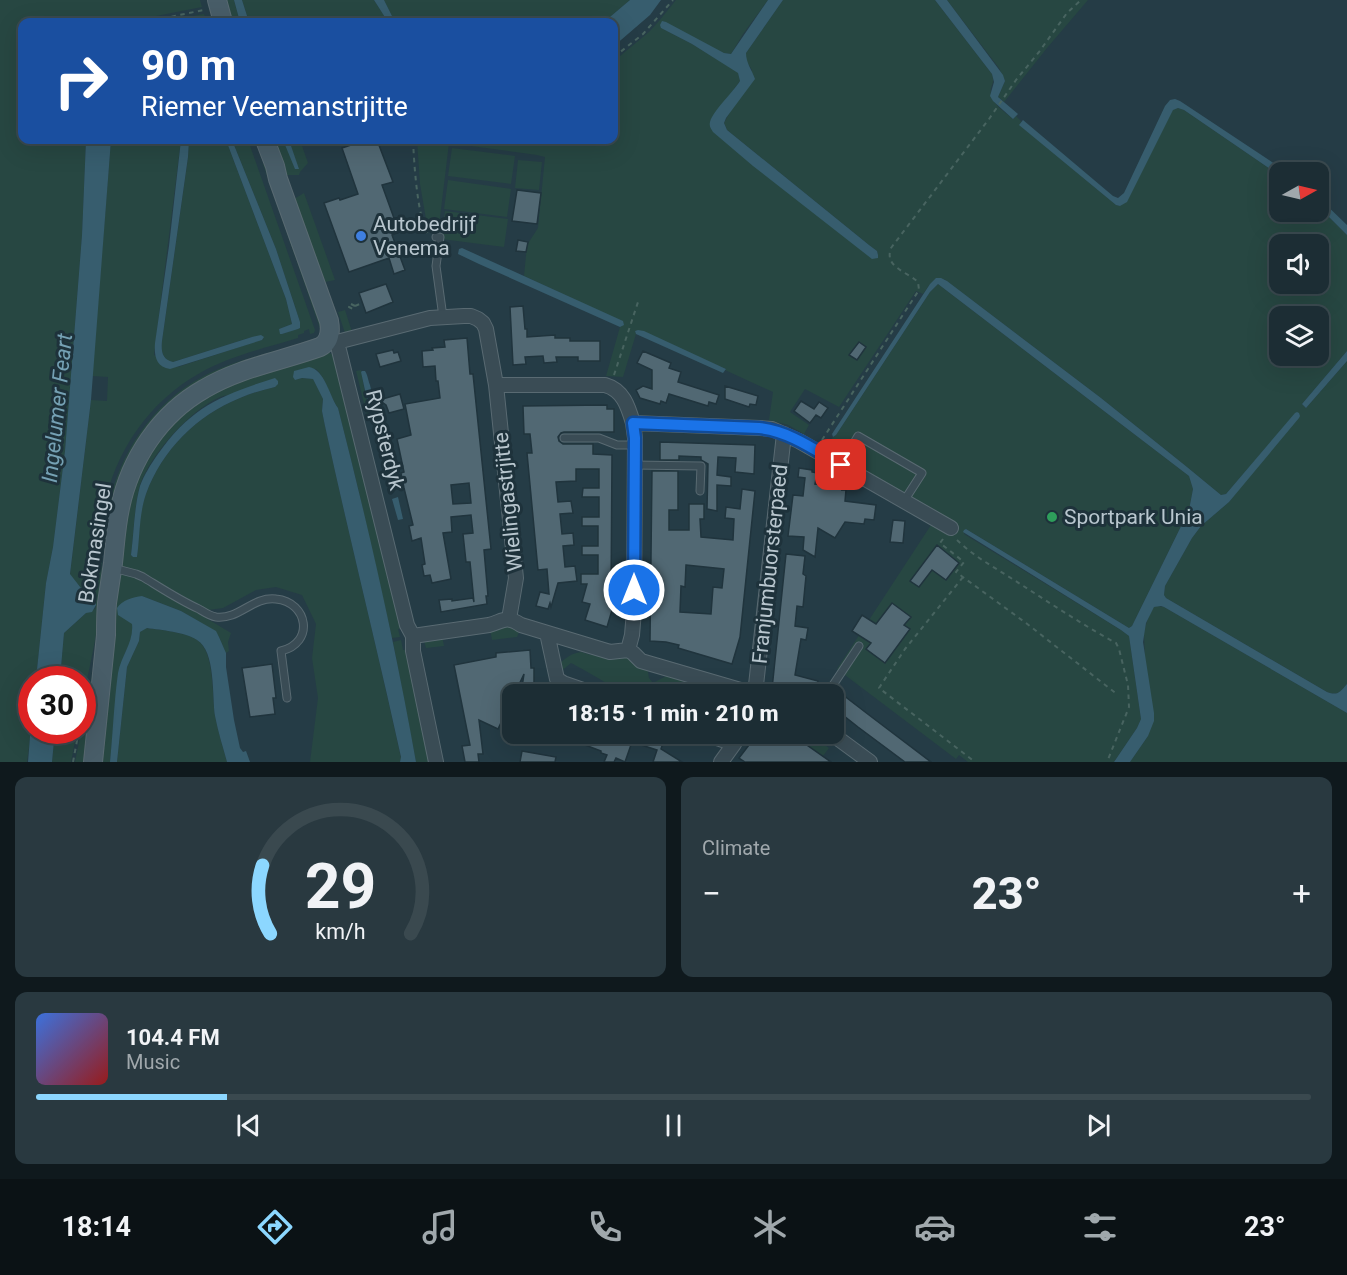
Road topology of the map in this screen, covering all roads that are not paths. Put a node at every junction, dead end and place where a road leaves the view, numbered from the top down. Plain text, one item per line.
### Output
1 (217, 0) edge
2 (222, 18) edge
3 (267, 144) edge
4 (436, 237) road end
5 (443, 317) junction
6 (333, 340) junction
7 (496, 385) junction
8 (633, 423) junction
9 (784, 434) junction
10 (564, 438) dead end
11 (635, 445) junction
12 (634, 465) junction
13 (841, 465) junction
14 (700, 491) dead end
15 (904, 501) junction
16 (949, 533) road end
17 (112, 568) junction
18 (509, 619) junction
19 (547, 633) junction
20 (413, 636) junction
21 (859, 646) dead end
22 (628, 650) junction
23 (566, 684) edge
24 (720, 684) edge
25 (756, 684) edge
26 (834, 684) edge
27 (287, 698) dead end
28 (844, 743) edge
29 (93, 762) edge
30 (436, 762) edge
31 (870, 762) edge

1 - 2 street
3 - 6 street, Rypsterdyk
4 - 5 lane
5 - 6 street, Wielingastrjitte
5 - 7 street, Wielingastrjitte
6 - 17 street, Bokmasingel
6 - 20 street, Rypsterdyk
7 - 8 street
7 - 18 street, Wielingastrjitte
8 - 9 street
8 - 11 street
9 - 13 street
9 - 25 street, Franjumbuorsterpaed
10 - 11 lane
11 - 12 street
12 - 14 lane
12 - 22 street
13 - 15 street
13 - 15 lane
15 - 16 street
17 - 27 lane
17 - 29 street, Bokmasingel
18 - 19 street
18 - 20 street
19 - 22 street
19 - 23 street
20 - 30 street, Rypsterdyk
21 - 26 lane
22 - 24 street
28 - 31 street

